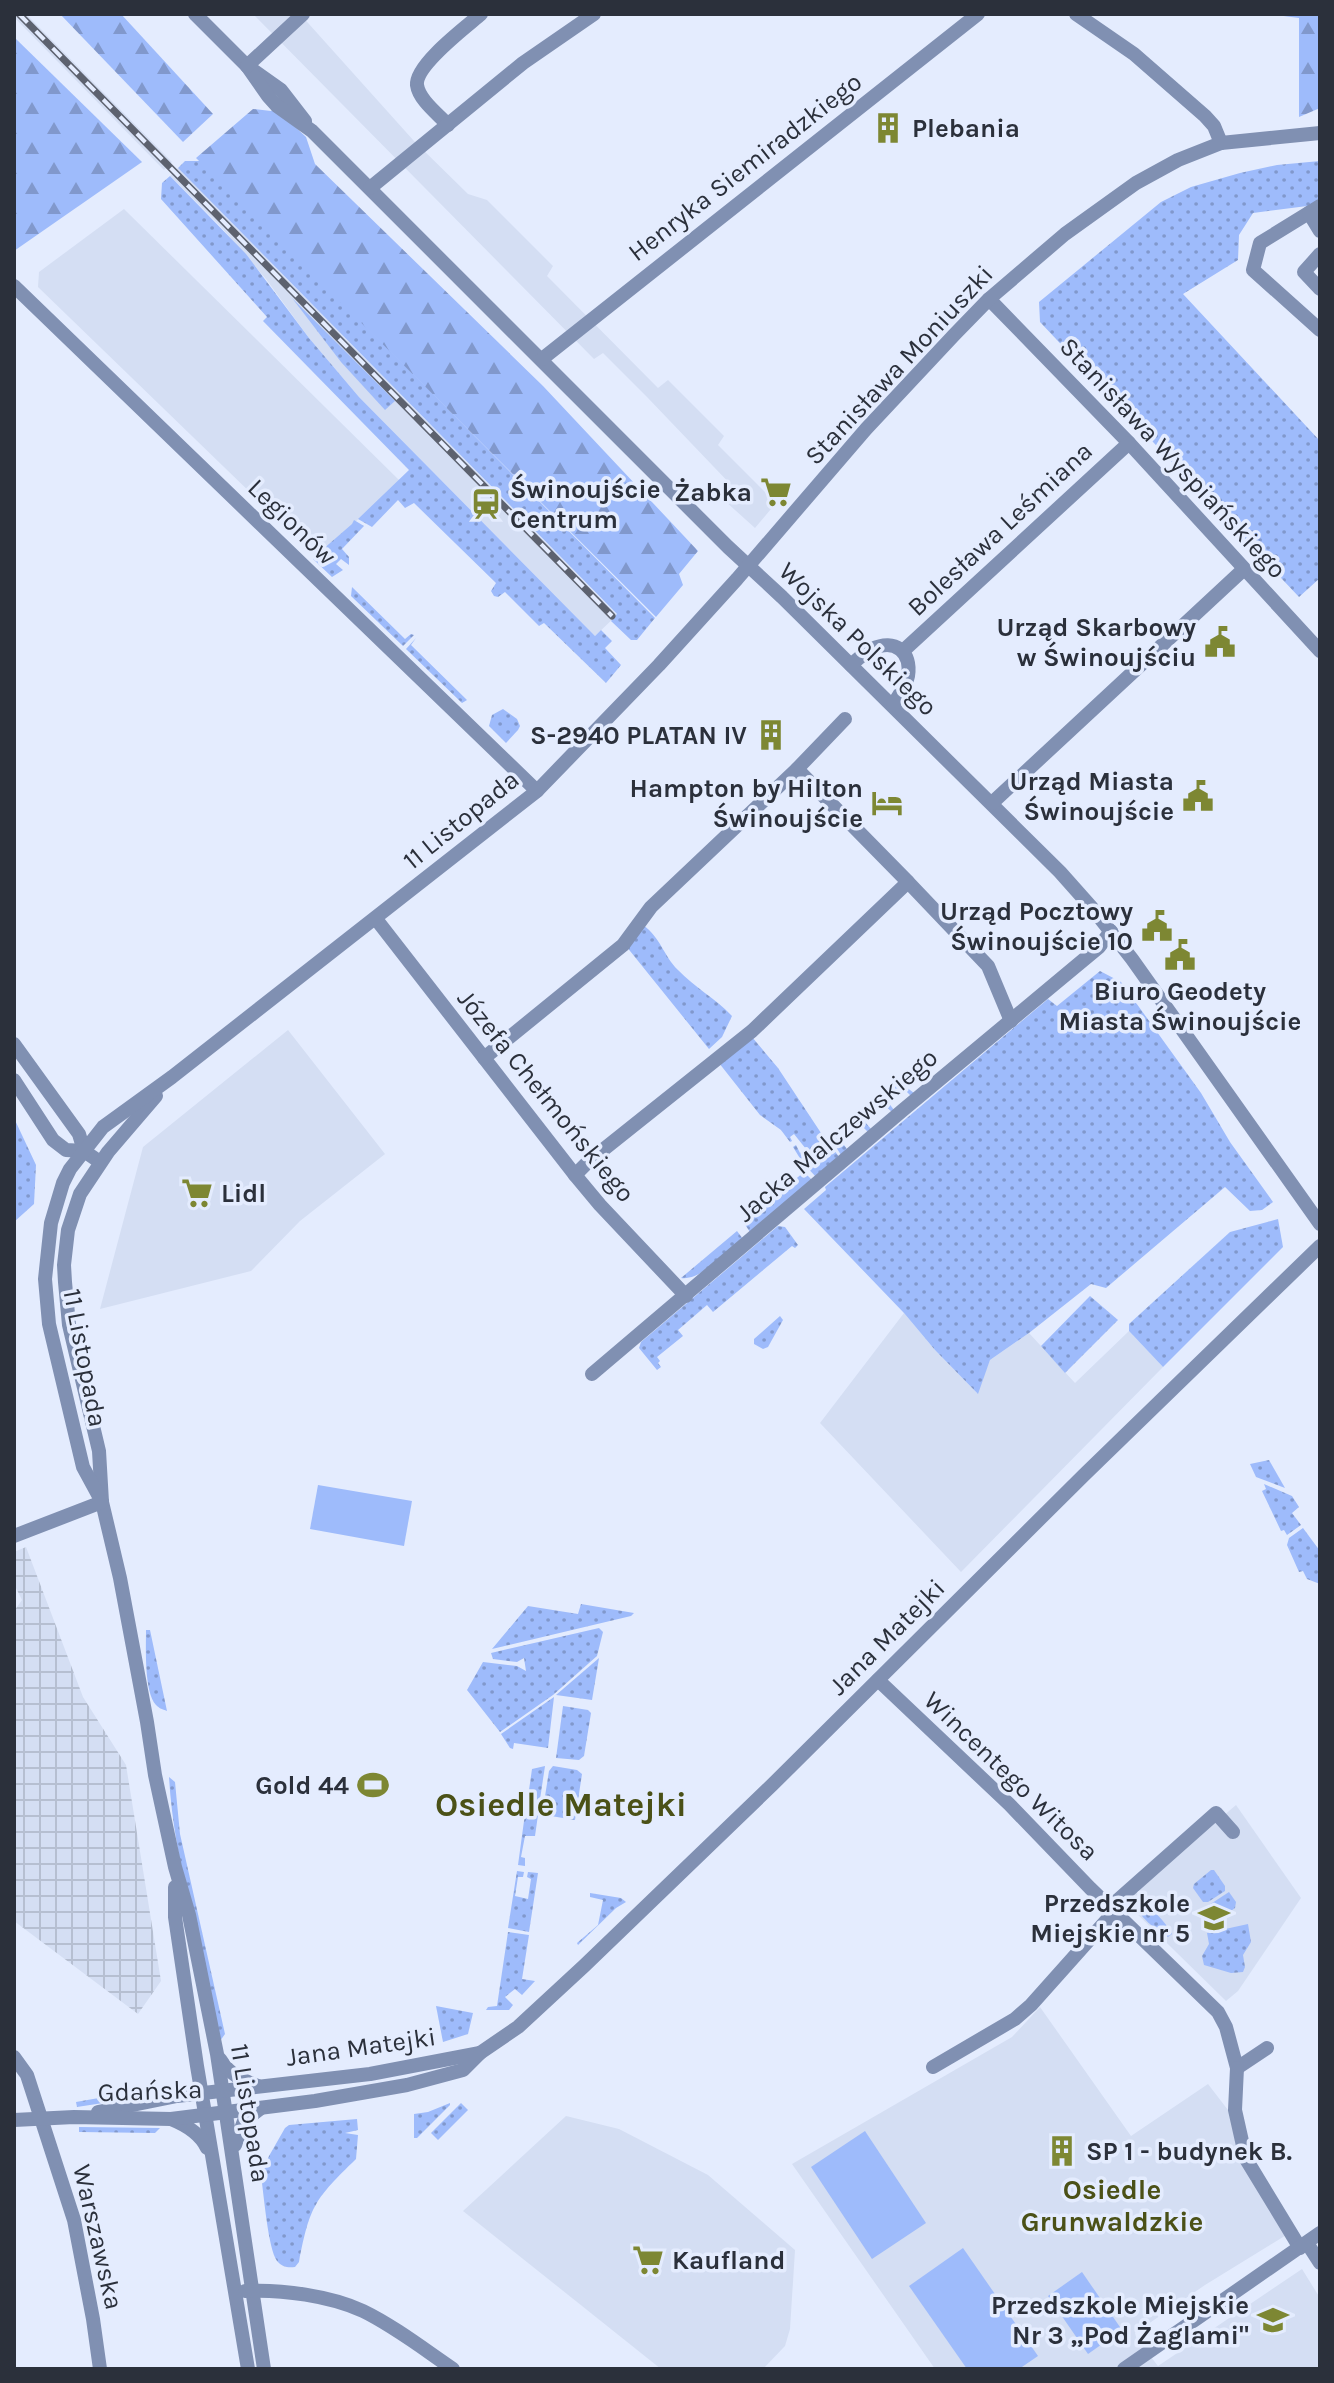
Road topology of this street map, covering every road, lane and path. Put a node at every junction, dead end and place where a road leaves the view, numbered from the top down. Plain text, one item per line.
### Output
1 (195, 14) edge
2 (303, 14) edge
3 (481, 14) edge
4 (594, 14) edge
5 (978, 14) edge
6 (1076, 14) edge
7 (247, 66) junction
8 (448, 125) junction
9 (1320, 133) edge
10 (1221, 143) junction
11 (370, 188) junction
12 (1315, 210) edge
13 (1320, 231) edge
14 (1320, 254) edge
15 (14, 286) edge
16 (1320, 289) edge
17 (989, 299) junction
18 (1320, 330) edge
19 (542, 359) junction
20 (1129, 443) junction
21 (748, 566) junction
22 (1244, 569) junction
23 (903, 651) junction
24 (1320, 651) edge
25 (851, 665) junction
26 (893, 705) junction
27 (845, 719) dead end
28 (797, 769) junction
29 (537, 791) junction
30 (992, 803) junction
31 (908, 882) junction
32 (376, 919) junction
33 (1111, 931) junction
34 (1011, 1021) junction
35 (14, 1044) edge
36 (484, 1058) junction
37 (172, 1077) junction
38 (14, 1080) edge
39 (65, 1116) junction
40 (105, 1125) junction
41 (53, 1140) junction
42 (84, 1151) junction
43 (100, 1162) junction
44 (575, 1175) junction
45 (63, 1183) junction
46 (1320, 1224) edge
47 (1320, 1246) edge
48 (686, 1296) junction
49 (592, 1374) dead end
50 (102, 1502) junction
51 (14, 1536) edge
52 (878, 1680) junction
53 (1233, 1832) dead end
54 (175, 1867) junction
55 (1112, 1910) junction
56 (1267, 2048) dead end
57 (480, 2053) junction
58 (217, 2054) junction
59 (14, 2057) edge
60 (196, 2057) junction
61 (933, 2067) dead end
62 (1237, 2071) junction
63 (258, 2086) junction
64 (224, 2090) junction
65 (201, 2093) junction
66 (168, 2097) junction
67 (261, 2108) junction
68 (227, 2112) junction
69 (205, 2114) junction
70 (74, 2117) junction
71 (42, 2119) junction
72 (171, 2119) junction
73 (14, 2120) edge
74 (233, 2153) junction
75 (211, 2156) junction
76 (1320, 2233) edge
77 (1304, 2245) junction
78 (1320, 2263) edge
79 (253, 2290) junction
80 (236, 2291) junction
81 (100, 2369) edge
82 (248, 2369) edge
83 (264, 2369) edge
84 (453, 2369) edge
85 (1124, 2369) edge

1 - 7 street, Wojska Polskiego
2 - 7 street
3 - 8 street
4 - 8 street
5 - 19 street, Henryka Siemiradzkiego
6 - 10 street
7 - 11 street, Wojska Polskiego
8 - 11 street
9 - 10 street, Stanisława Moniuszki
10 - 17 street, Stanisława Moniuszki
11 - 19 street, Wojska Polskiego
12 - 13 street
12 - 18 street
14 - 16 street
15 - 29 street, Legionów
17 - 20 street, Stanisława Wyspiańskiego
17 - 21 street, Stanisława Moniuszki
19 - 21 street, Wojska Polskiego
20 - 22 street, Stanisława Wyspiańskiego
20 - 23 street, Bolesława Leśmiana
21 - 25 street, Wojska Polskiego
21 - 29 street, 11 Listopada
22 - 24 street, Stanisława Wyspiańskiego
22 - 30 street
23 - 25 street, Bolesława Leśmiana
23 - 26 street, Bolesława Leśmiana
25 - 26 street, Wojska Polskiego
26 - 30 street, Wojska Polskiego
27 - 28 street
28 - 31 street
28 - 36 street
29 - 32 street, 11 Listopada
30 - 33 street, Wojska Polskiego
31 - 34 street
31 - 44 street
32 - 36 street, Józefa Chełmońskiego
32 - 37 street, 11 Listopada
33 - 34 street, Jacka Malczewskiego
33 - 46 street, Wojska Polskiego
34 - 48 street, Jacka Malczewskiego
35 - 39 street
36 - 44 street, Józefa Chełmońskiego
37 - 40 street, 11 Listopada
37 - 43 street, 11 Listopada
38 - 41 street
39 - 40 street
39 - 42 street
40 - 42 street, 11 Listopada
41 - 42 street
41 - 45 street
42 - 43 street
42 - 45 street, 11 Listopada
43 - 50 street, 11 Listopada
44 - 48 street, Józefa Chełmońskiego
45 - 50 street, 11 Listopada
47 - 52 street, Jana Matejki
48 - 49 street, Jacka Malczewskiego
50 - 51 street
50 - 54 street, 11 Listopada
52 - 55 street, Wincentego Witosa
52 - 57 street, Jana Matejki
53 - 55 street
54 - 58 street, 11 Listopada
54 - 60 street, 11 Listopada
55 - 61 street
55 - 62 street, Wincentego Witosa
56 - 62 street
57 - 63 street, Jana Matejki
57 - 67 street, Jana Matejki
58 - 63 street
58 - 64 street, 11 Listopada
59 - 71 street, Warszawska
60 - 65 street, 11 Listopada
60 - 66 street
62 - 77 street, Wincentego Witosa
63 - 64 street, Jana Matejki
64 - 65 street, Jana Matejki
64 - 68 street, 11 Listopada
65 - 66 street, Gdańska
65 - 69 street, 11 Listopada
66 - 70 street, Gdańska
67 - 68 street, Jana Matejki
67 - 74 street
68 - 69 street, Gdańska
68 - 74 street, 11 Listopada
69 - 72 street, Gdańska
69 - 75 street, 11 Listopada
70 - 71 street, Gdańska
70 - 72 street, Gdańska
71 - 73 street, Gdańska
71 - 81 street, Warszawska
72 - 75 street
74 - 79 street, 11 Listopada
75 - 80 street, 11 Listopada
76 - 77 street
77 - 78 street, Wincentego Witosa
77 - 85 street
79 - 80 street
79 - 83 street, 11 Listopada
79 - 84 street
80 - 82 street, 11 Listopada

